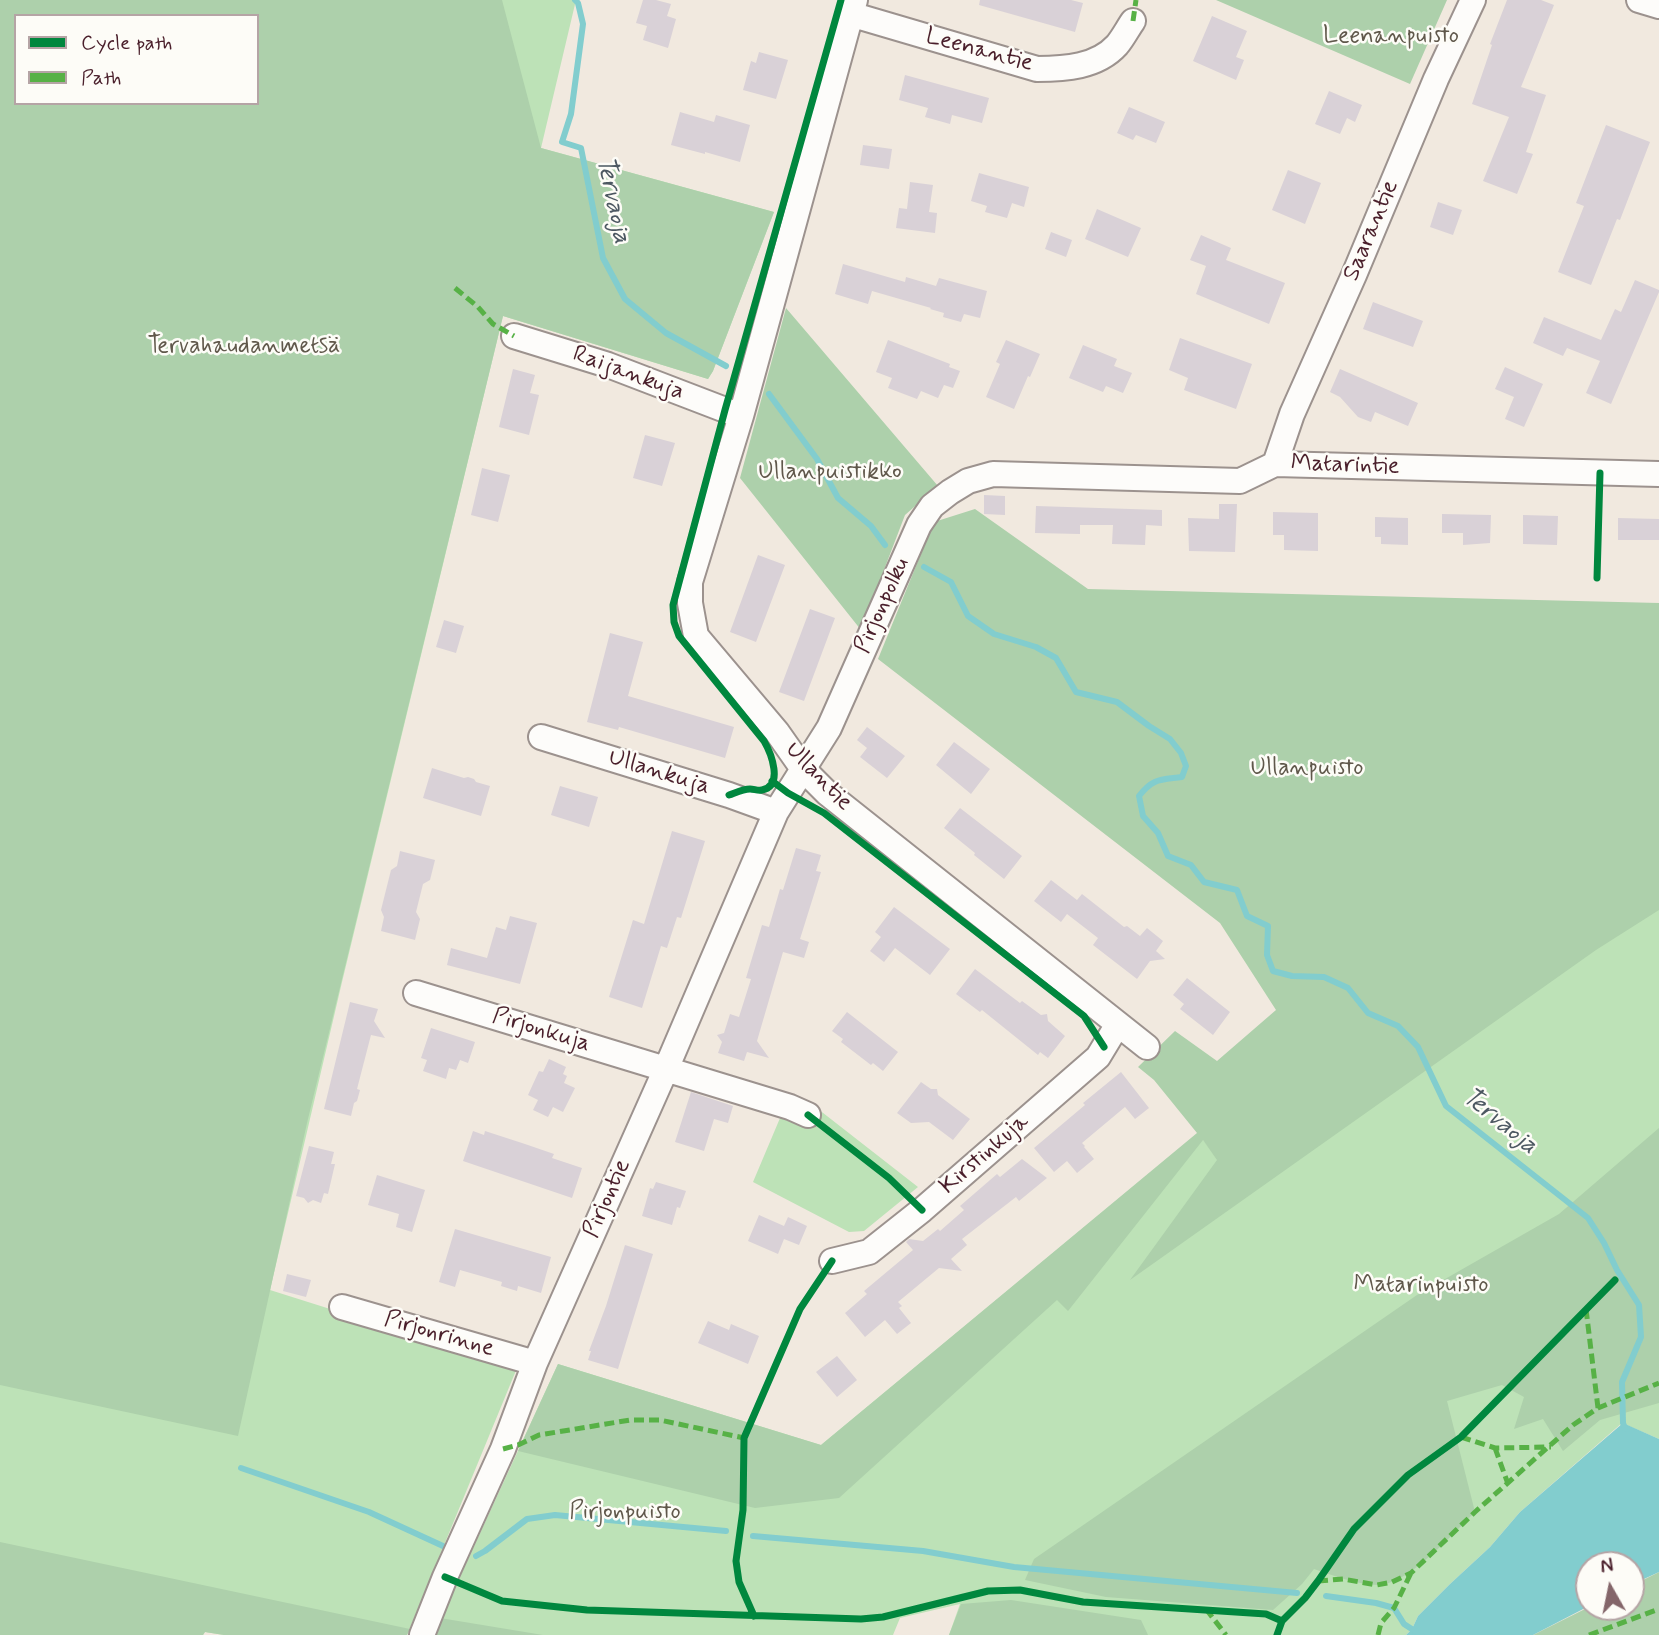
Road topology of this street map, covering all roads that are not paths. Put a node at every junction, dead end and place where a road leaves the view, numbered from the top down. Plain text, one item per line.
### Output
1 (1473, 0) edge
2 (1639, 0) edge
3 (1659, 6) edge
4 (853, 7) edge
5 (1133, 21) dead end
6 (514, 336) dead end
7 (741, 416) junction
8 (1275, 464) junction
9 (993, 474) joint
10 (1659, 474) edge
11 (541, 737) dead end
12 (803, 769) junction
13 (776, 812) junction
14 (415, 993) dead end
15 (1118, 1024) junction
16 (1147, 1047) dead end
17 (666, 1069) junction
18 (808, 1115) dead end
19 (832, 1261) dead end
20 (342, 1307) dead end
21 (535, 1363) junction
22 (422, 1635) edge

1 - 8 street, Saarantie
2 - 3 street
4 - 5 street, Leenantie
4 - 7 street, Ullantie
6 - 7 street, Raijankuja
7 - 12 street, Ullantie
8 - 9 street, Matarintie
8 - 10 street, Matarintie
9 - 12 street, Pirjonpolku
11 - 13 street, Ullankuja
12 - 13 street, Pirjontie
12 - 15 street, Ullantie
13 - 17 street, Pirjontie
14 - 17 street, Pirjonkuja
15 - 16 street, Ullantie
15 - 19 street, Kirstinkuja
17 - 18 street, Pirjonkuja
17 - 21 street, Pirjontie
20 - 21 street, Pirjonrinne
21 - 22 street, Pirjontie

